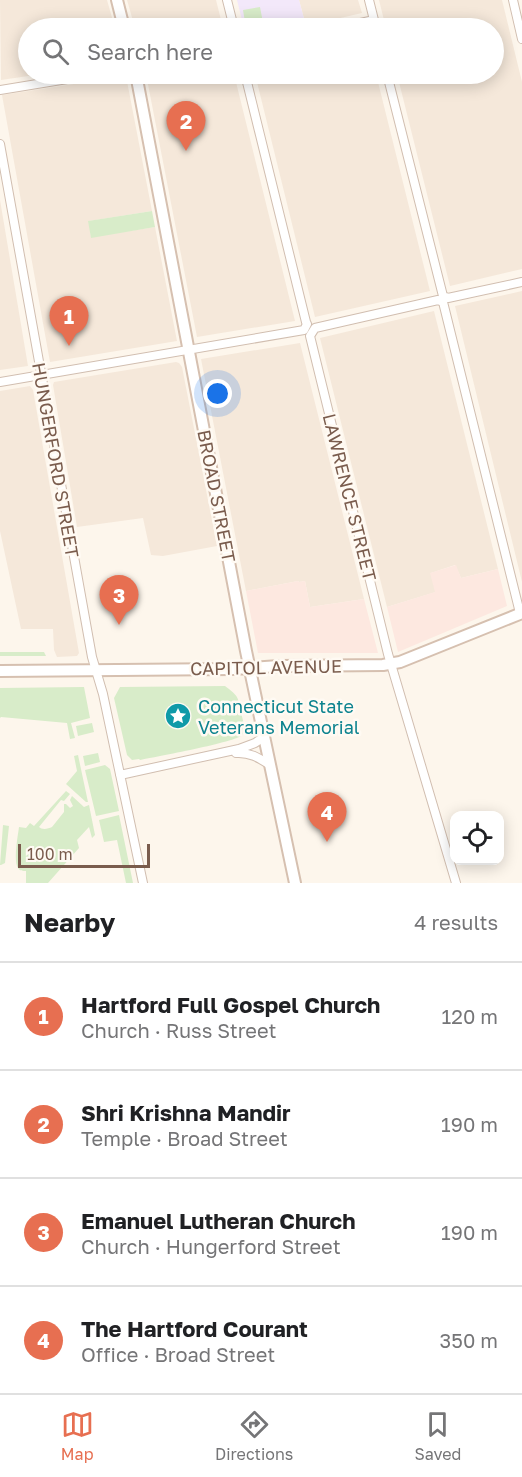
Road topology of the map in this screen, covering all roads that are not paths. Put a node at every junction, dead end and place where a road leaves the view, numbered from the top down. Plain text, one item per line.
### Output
1 (117, 0) edge
2 (227, 0) edge
3 (369, 0) edge
4 (513, 0) edge
5 (122, 18) edge
6 (232, 18) edge
7 (374, 18) edge
8 (522, 39) edge
9 (37, 84) edge
10 (138, 84) edge
11 (247, 84) edge
12 (389, 84) edge
13 (0, 90) edge
14 (0, 144) edge
15 (522, 282) edge
16 (446, 301) junction
17 (189, 349) junction
18 (42, 375) junction
19 (0, 382) edge
20 (521, 613) edge
21 (392, 663) junction
22 (250, 668) junction
23 (95, 669) junction
24 (0, 670) edge
25 (264, 737) junction
26 (226, 753) junction
27 (270, 765) junction
28 (120, 775) junction
29 (143, 883) edge
30 (295, 883) edge
31 (456, 883) edge

1 - 5 main road
2 - 6 street
3 - 7 street
4 - 8 street
9 - 13 street
10 - 17 main road, BROAD STREET
11 - 17 street
12 - 16 street
14 - 18 street, HUNGERFORD STREET
15 - 16 street
16 - 20 street
16 - 21 street, LAWRENCE STREET
17 - 18 street
17 - 22 main road, BROAD STREET
18 - 19 street
18 - 23 street, HUNGERFORD STREET
20 - 21 main road, CAPITOL AVENUE
21 - 22 main road, CAPITOL AVENUE
21 - 31 street, LAWRENCE STREET
22 - 23 main road, CAPITOL AVENUE
22 - 25 main road, BROAD STREET
23 - 24 main road, CAPITOL AVENUE
23 - 28 street, HUNGERFORD STREET
25 - 26 street
25 - 27 main road, BROAD STREET
26 - 27 street
26 - 28 street
27 - 30 main road, BROAD STREET
28 - 29 street, HUNGERFORD STREET

